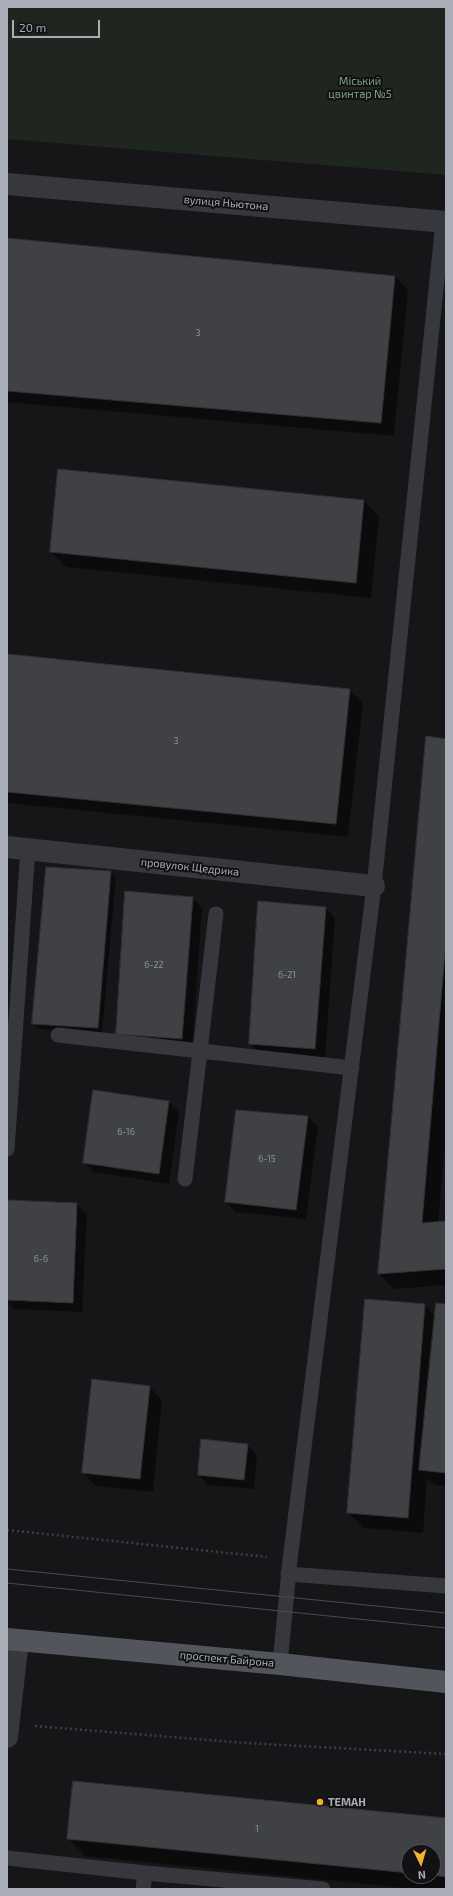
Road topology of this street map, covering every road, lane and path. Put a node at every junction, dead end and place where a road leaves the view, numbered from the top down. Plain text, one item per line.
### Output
1 (7, 184) edge
2 (445, 222) edge
3 (18, 848) edge
4 (374, 886) junction
5 (216, 914) dead end
6 (58, 1035) dead end
7 (200, 1051) junction
8 (352, 1068) junction
9 (10, 1071) edge
10 (7, 1149) edge
11 (185, 1179) dead end
12 (7, 1530) edge
13 (289, 1567) junction
14 (446, 1586) edge
15 (13, 1640) edge
16 (280, 1664) junction
17 (446, 1682) edge
18 (8, 1730) edge
19 (446, 1754) edge
20 (7, 1858) edge
21 (145, 1873) junction
22 (143, 1889) edge
23 (323, 1889) edge

1 - 2 street, вулиця Ньютона
2 - 4 lane
3 - 4 street, провулок Щедрика
3 - 9 lane
4 - 8 lane
5 - 7 lane
6 - 7 lane
7 - 8 lane
7 - 11 lane
8 - 13 lane
9 - 10 lane
12 - 13 path
13 - 14 lane
13 - 16 lane
15 - 16 main road, проспект Байрона
15 - 18 street
16 - 17 main road, проспект Байрона
18 - 19 path
20 - 21 lane
21 - 22 lane
21 - 23 lane

